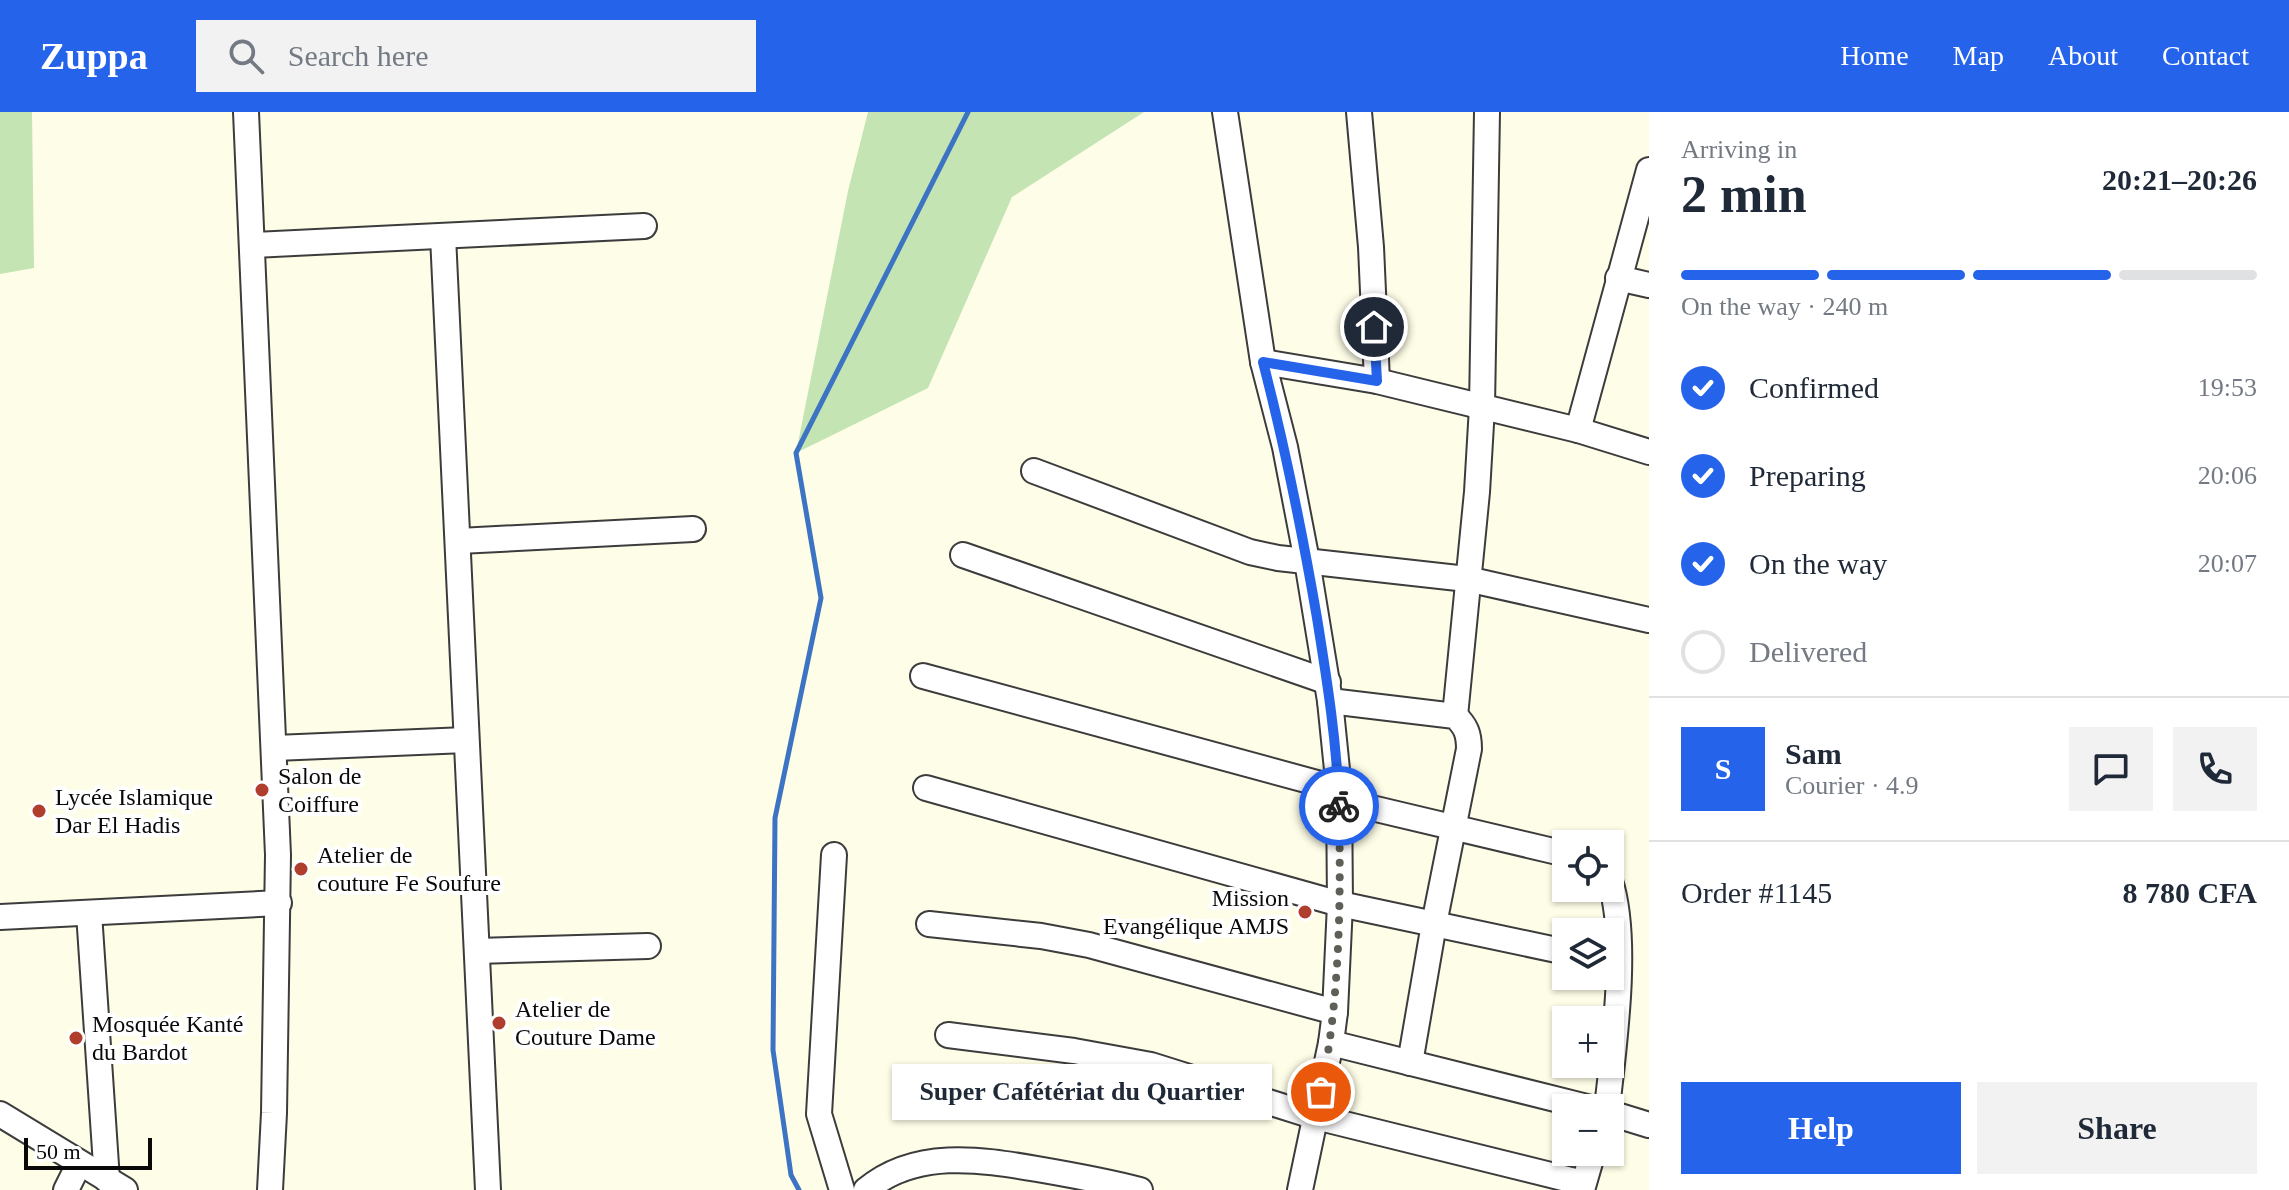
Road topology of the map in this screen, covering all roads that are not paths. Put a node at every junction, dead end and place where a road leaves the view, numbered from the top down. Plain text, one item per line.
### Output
1 (246, 112) edge
2 (1225, 112) edge
3 (1359, 112) edge
4 (1487, 112) edge
5 (1649, 170) edge
6 (644, 226) dead end
7 (443, 236) junction
8 (253, 245) junction
9 (1618, 278) junction
10 (1649, 285) edge
11 (1263, 362) junction
12 (1377, 381) junction
13 (1482, 407) junction
14 (1578, 430) junction
15 (1649, 452) edge
16 (1034, 471) dead end
17 (693, 529) dead end
18 (459, 541) junction
19 (963, 555) dead end
20 (1307, 561) junction
21 (1467, 579) junction
22 (1649, 620) edge
23 (923, 676) dead end
24 (1329, 691) junction
25 (1455, 716) junction
26 (466, 740) junction
27 (275, 748) junction
28 (926, 788) dead end
29 (1338, 794) junction
30 (1454, 826) junction
31 (1552, 850) edge
32 (834, 855) dead end
33 (279, 903) junction
34 (1340, 904) junction
35 (89, 913) junction
36 (0, 917) edge
37 (929, 924) dead end
38 (1434, 924) junction
39 (648, 946) dead end
40 (1552, 949) edge
41 (477, 951) junction
42 (1614, 990) edge
43 (1335, 1012) junction
44 (948, 1035) dead end
45 (1331, 1043) junction
46 (1410, 1063) junction
47 (1609, 1094) edge
48 (1552, 1098) edge
49 (1624, 1116) edge
50 (1, 1117) edge
51 (1316, 1117) junction
52 (1649, 1125) edge
53 (79, 1164) junction
54 (1589, 1166) edge
55 (116, 1185) edge
56 (1583, 1186) edge
57 (66, 1190) edge
58 (270, 1190) edge
59 (488, 1190) edge
60 (842, 1190) edge
61 (866, 1190) edge
62 (1140, 1190) edge
63 (1300, 1190) edge

1 - 8 street
2 - 11 street
3 - 12 street
4 - 13 street
5 - 9 street
6 - 7 street
7 - 8 street
7 - 18 street
8 - 27 street
9 - 10 street
9 - 14 street
11 - 12 street
11 - 20 street
12 - 13 street
13 - 14 street
13 - 21 street
14 - 15 street
16 - 20 street
17 - 18 street
18 - 26 street
19 - 24 street
20 - 21 street
20 - 24 street
21 - 22 street
21 - 25 street
23 - 29 street
24 - 25 street
24 - 29 street
25 - 30 street
26 - 27 street
26 - 41 street
27 - 33 street
28 - 34 street
29 - 30 street
29 - 34 street
30 - 31 street
30 - 38 street
32 - 60 street
33 - 35 street
33 - 58 street
34 - 38 street
34 - 43 street
35 - 36 street
35 - 55 street
37 - 43 street
38 - 40 street
38 - 46 street
39 - 41 street
41 - 59 street
42 - 47 street
43 - 45 street
44 - 51 street
45 - 46 street
45 - 51 street
46 - 48 street
49 - 52 street
50 - 53 street
51 - 56 street
51 - 63 street
53 - 55 street
53 - 57 street
54 - 56 street
61 - 62 street

